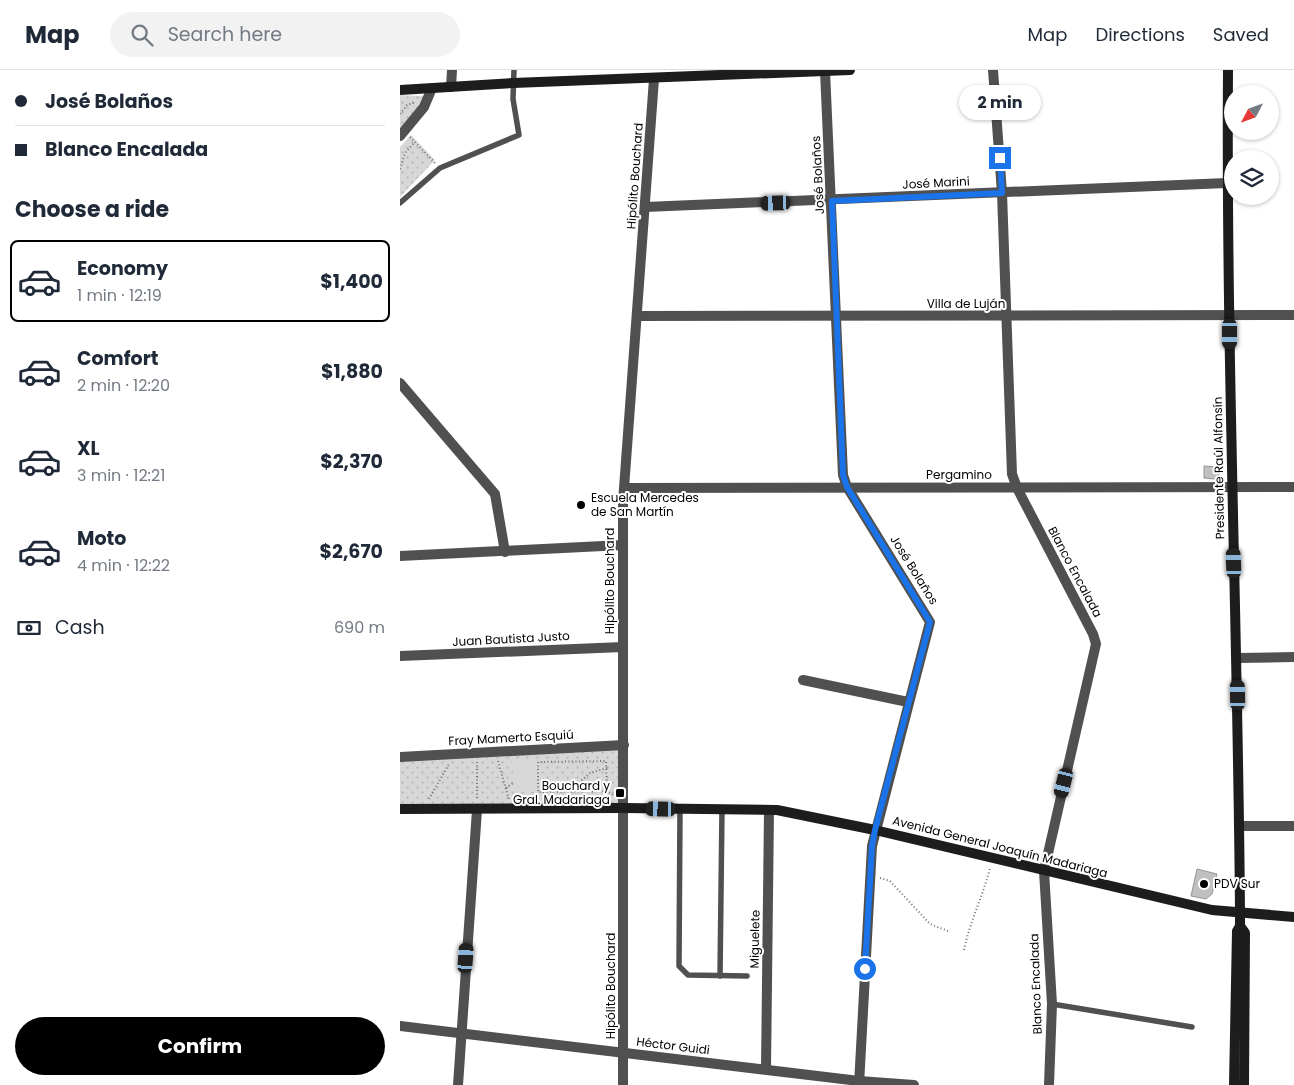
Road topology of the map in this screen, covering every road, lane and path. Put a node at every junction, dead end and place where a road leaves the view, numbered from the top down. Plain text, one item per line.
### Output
1 (452, 70) edge
2 (514, 70) edge
3 (850, 70) edge
4 (993, 70) edge
5 (1228, 70) edge
6 (825, 71) edge
7 (658, 76) edge
8 (513, 83) junction
9 (451, 87) junction
10 (432, 88) junction
11 (400, 90) edge
12 (402, 134) edge
13 (415, 143) junction
14 (1227, 150) edge
15 (440, 168) junction
16 (400, 169) edge
17 (1224, 183) edge
18 (1002, 193) junction
19 (832, 201) junction
20 (400, 203) edge
21 (1228, 205) edge
22 (645, 207) junction
23 (1230, 315) junction
24 (1294, 315) edge
25 (638, 316) junction
26 (836, 317) junction
27 (1008, 317) junction
28 (400, 383) edge
29 (847, 487) junction
30 (1231, 487) junction
31 (1294, 487) edge
32 (625, 488) junction
33 (1017, 488) junction
34 (622, 545) junction
35 (505, 552) junction
36 (400, 556) edge
37 (623, 647) junction
38 (400, 656) edge
39 (1294, 657) edge
40 (1238, 658) junction
41 (803, 680) dead end
42 (908, 702) junction
43 (624, 745) junction
44 (496, 752) junction
45 (477, 753) junction
46 (454, 754) junction
47 (400, 757) edge
48 (606, 768) junction
49 (607, 781) junction
50 (513, 783) dead end
51 (506, 788) junction
52 (588, 791) junction
53 (607, 791) junction
54 (623, 805) junction
55 (400, 809) edge
56 (680, 809) junction
57 (722, 809) junction
58 (423, 810) junction
59 (477, 810) junction
60 (512, 810) junction
61 (770, 810) junction
62 (1240, 826) junction
63 (1294, 826) edge
64 (875, 830) junction
65 (992, 858) junction
66 (1044, 871) junction
67 (870, 876) junction
68 (1240, 913) junction
69 (1294, 918) edge
70 (1240, 926) junction
71 (948, 931) dead end
72 (964, 950) dead end
73 (720, 976) junction
74 (747, 976) dead end
75 (1052, 1004) junction
76 (400, 1026) edge
77 (1192, 1027) dead end
78 (461, 1033) junction
79 (623, 1053) junction
80 (766, 1070) junction
81 (859, 1083) edge
82 (458, 1085) edge
83 (623, 1085) edge
84 (914, 1085) edge
85 (1049, 1085) edge
86 (1234, 1085) edge
87 (1244, 1085) edge

1 - 9 street
2 - 8 lane
3 - 6 main road
4 - 18 street, Blanco Encalada
5 - 14 main road, Presidente Raúl Alfonsín
6 - 7 main road
6 - 19 street, José Bolaños
7 - 8 main road
7 - 22 street, Hipólito Bouchard
8 - 9 main road
8 - 15 lane
9 - 10 main road
10 - 11 main road
10 - 12 street
12 - 13 path
13 - 15 path
13 - 16 path
15 - 20 lane
17 - 18 street, José Marini
18 - 19 street, José Marini
18 - 27 street, Blanco Encalada
19 - 22 street, José Marini
19 - 26 street, José Bolaños
21 - 23 main road, Presidente Raúl Alfonsín
22 - 25 street, Hipólito Bouchard
23 - 24 street, Villa de Luján
23 - 27 street, Villa de Luján
23 - 30 main road, Presidente Raúl Alfonsín
25 - 26 street, Villa de Luján
25 - 32 street, Hipólito Bouchard
26 - 27 street, Villa de Luján
26 - 29 street, José Bolaños
27 - 33 street, Blanco Encalada
28 - 35 street
29 - 32 street, Pergamino
29 - 33 street, Pergamino
29 - 42 street, José Bolaños
30 - 31 street, Pergamino
30 - 33 street, Pergamino
30 - 40 main road, Presidente Raúl Alfonsín
32 - 34 street, Hipólito Bouchard
33 - 66 street, Blanco Encalada
34 - 35 street
34 - 37 street, Hipólito Bouchard
35 - 36 street
37 - 38 street, Juan Bautista Justo
37 - 43 street, Hipólito Bouchard
39 - 40 street
40 - 62 main road, Presidente Raúl Alfonsín
41 - 42 street
42 - 64 street, José Bolaños
43 - 44 street, Fray Mamerto Esquiú
43 - 54 street, Hipólito Bouchard
44 - 45 street, Fray Mamerto Esquiú
44 - 51 path
45 - 46 street, Fray Mamerto Esquiú
45 - 59 path
46 - 47 street, Fray Mamerto Esquiú
46 - 58 path
48 - 49 path
48 - 52 path
48 - 52 path
49 - 52 path
49 - 53 path
50 - 51 path
51 - 60 path
52 - 53 path
53 - 54 path
54 - 56 main road, Avenida General Joaquín Madariaga
54 - 60 main road, Avenida General Joaquín Madariaga
54 - 79 street, Hipólito Bouchard
55 - 58 main road, Avenida General Joaquín Madariaga
56 - 57 main road, Avenida General Joaquín Madariaga
56 - 73 lane
57 - 61 main road, Avenida General Joaquín Madariaga
57 - 73 lane
58 - 59 main road, Avenida General Joaquín Madariaga
59 - 60 main road, Avenida General Joaquín Madariaga
59 - 78 street
61 - 64 main road, Avenida General Joaquín Madariaga
61 - 80 street, Miguelete
62 - 63 street
62 - 68 main road, Presidente Raúl Alfonsín
64 - 65 main road, Avenida General Joaquín Madariaga
64 - 67 street, José Bolaños
65 - 66 main road, Avenida General Joaquín Madariaga
65 - 72 path
66 - 68 main road, Avenida General Joaquín Madariaga
66 - 75 street, Blanco Encalada
67 - 71 path
67 - 81 street, José Bolaños
68 - 69 main road, Avenida General Joaquín Madariaga
68 - 70 main road, Presidente Raúl Alfonsín
70 - 86 main road, Presidente Raúl Alfonsín
70 - 87 main road, Presidente Raúl Alfonsín
73 - 74 lane
75 - 77 lane
75 - 85 street, Blanco Encalada
76 - 78 street, Héctor Guidi
78 - 79 street, Héctor Guidi
78 - 82 street
79 - 80 street, Héctor Guidi
79 - 83 street, Hipólito Bouchard
80 - 81 street, Héctor Guidi
81 - 84 street, Héctor Guidi

